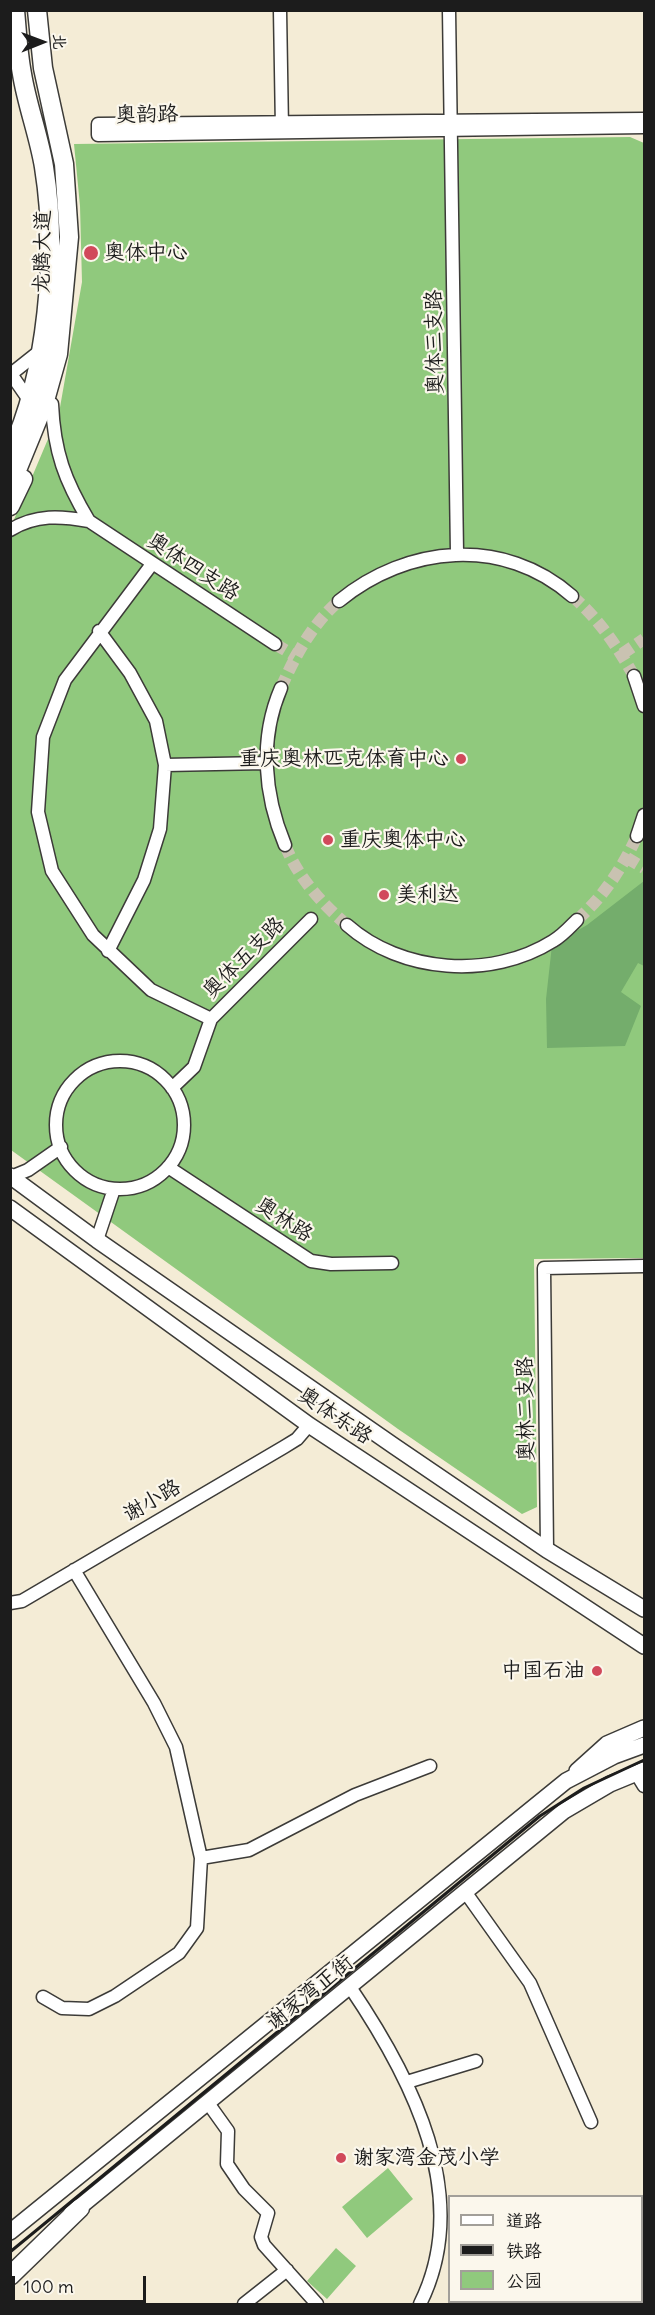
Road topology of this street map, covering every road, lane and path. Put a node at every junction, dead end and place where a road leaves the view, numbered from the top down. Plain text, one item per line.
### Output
1 (15, 10) edge
2 (36, 10) edge
3 (280, 10) edge
4 (449, 10) edge
5 (14, 51) edge
6 (16, 70) edge
7 (645, 119) edge
8 (452, 126) junction
9 (645, 127) edge
10 (282, 128) junction
11 (40, 351) junction
12 (58, 354) junction
13 (11, 374) edge
14 (29, 400) junction
15 (51, 404) junction
16 (10, 454) edge
17 (10, 487) edge
18 (10, 506) edge
19 (89, 521) junction
20 (10, 530) edge
21 (457, 553) junction
22 (152, 564) junction
23 (572, 596) tunnel mouth
24 (339, 601) tunnel mouth
25 (99, 631) junction
26 (275, 644) tunnel mouth
27 (634, 676) tunnel mouth
28 (281, 688) tunnel mouth
29 (645, 706) edge
30 (265, 764) junction
31 (165, 765) junction
32 (645, 815) edge
33 (637, 836) tunnel mouth
34 (285, 845) tunnel mouth
35 (311, 919) dead end
36 (577, 920) tunnel mouth
37 (347, 926) tunnel mouth
38 (108, 951) junction
39 (211, 1018) junction
40 (172, 1088) junction
41 (61, 1147) junction
42 (168, 1167) junction
43 (11, 1176) edge
44 (114, 1189) junction
45 (10, 1208) edge
46 (96, 1240) junction
47 (392, 1263) dead end
48 (645, 1266) edge
49 (309, 1425) junction
50 (547, 1550) junction
51 (74, 1570) junction
52 (10, 1603) edge
53 (645, 1609) edge
54 (645, 1646) edge
55 (645, 1728) edge
56 (645, 1745) edge
57 (430, 1766) dead end
58 (642, 1776) edge
59 (566, 1781) junction
60 (201, 1858) junction
61 (466, 1893) junction
62 (350, 1987) junction
63 (43, 1997) dead end
64 (476, 2061) dead end
65 (406, 2082) junction
66 (208, 2103) junction
67 (591, 2122) dead end
68 (80, 2208) junction
69 (10, 2232) edge
70 (10, 2263) edge
71 (287, 2270) junction
72 (10, 2276) edge
73 (244, 2304) edge
74 (317, 2304) edge
75 (420, 2304) edge

1 - 5 highway, 龙腾大道
2 - 12 highway, 龙腾大道
3 - 10 street
4 - 8 street, 奥体三支路
5 - 6 highway, 龙腾大道
6 - 11 highway, 龙腾大道
7 - 8 street, 奥韵路
8 - 9 street, 奥韵路
8 - 10 street, 奥韵路
8 - 21 street, 奥体三支路
10 - 10 street, 奥韵路
11 - 13 street
11 - 14 highway, 龙腾大道
12 - 15 highway
12 - 17 highway, 龙腾大道
13 - 14 street
14 - 16 highway, 龙腾大道
15 - 18 highway
15 - 19 street
19 - 20 street
19 - 22 street, 奥体四支路
21 - 23 street
21 - 24 street
22 - 25 street
22 - 26 street, 奥体四支路
25 - 31 street
25 - 38 street
27 - 29 street
28 - 30 street
30 - 31 street
30 - 34 street
31 - 38 street
32 - 33 street
35 - 39 street, 奥体五支路
36 - 37 street
38 - 39 street
39 - 40 street, 奥体五支路
40 - 41 street
40 - 42 street
41 - 43 street
41 - 44 street
42 - 44 street
42 - 47 street, 奥林路
43 - 46 main road, 奥体东路
44 - 46 street
45 - 49 main road, 奥体东路
46 - 50 main road, 奥体东路
48 - 50 street, 奥林二支路
49 - 51 street, 谢小路
49 - 54 main road, 奥体东路
50 - 53 main road, 奥体东路
51 - 52 street, 谢小路
51 - 60 street
55 - 59 main road
56 - 59 main road, 谢家湾正街
57 - 60 street
58 - 61 main road, 谢家湾正街
59 - 69 main road, 谢家湾正街
60 - 63 street
61 - 62 main road, 谢家湾正街
61 - 67 street
62 - 65 street
62 - 66 main road, 谢家湾正街
64 - 65 street
65 - 75 street
66 - 68 main road, 谢家湾正街
66 - 71 street
68 - 70 main road, 谢家湾正街
68 - 72 highway
71 - 73 street
71 - 74 street

